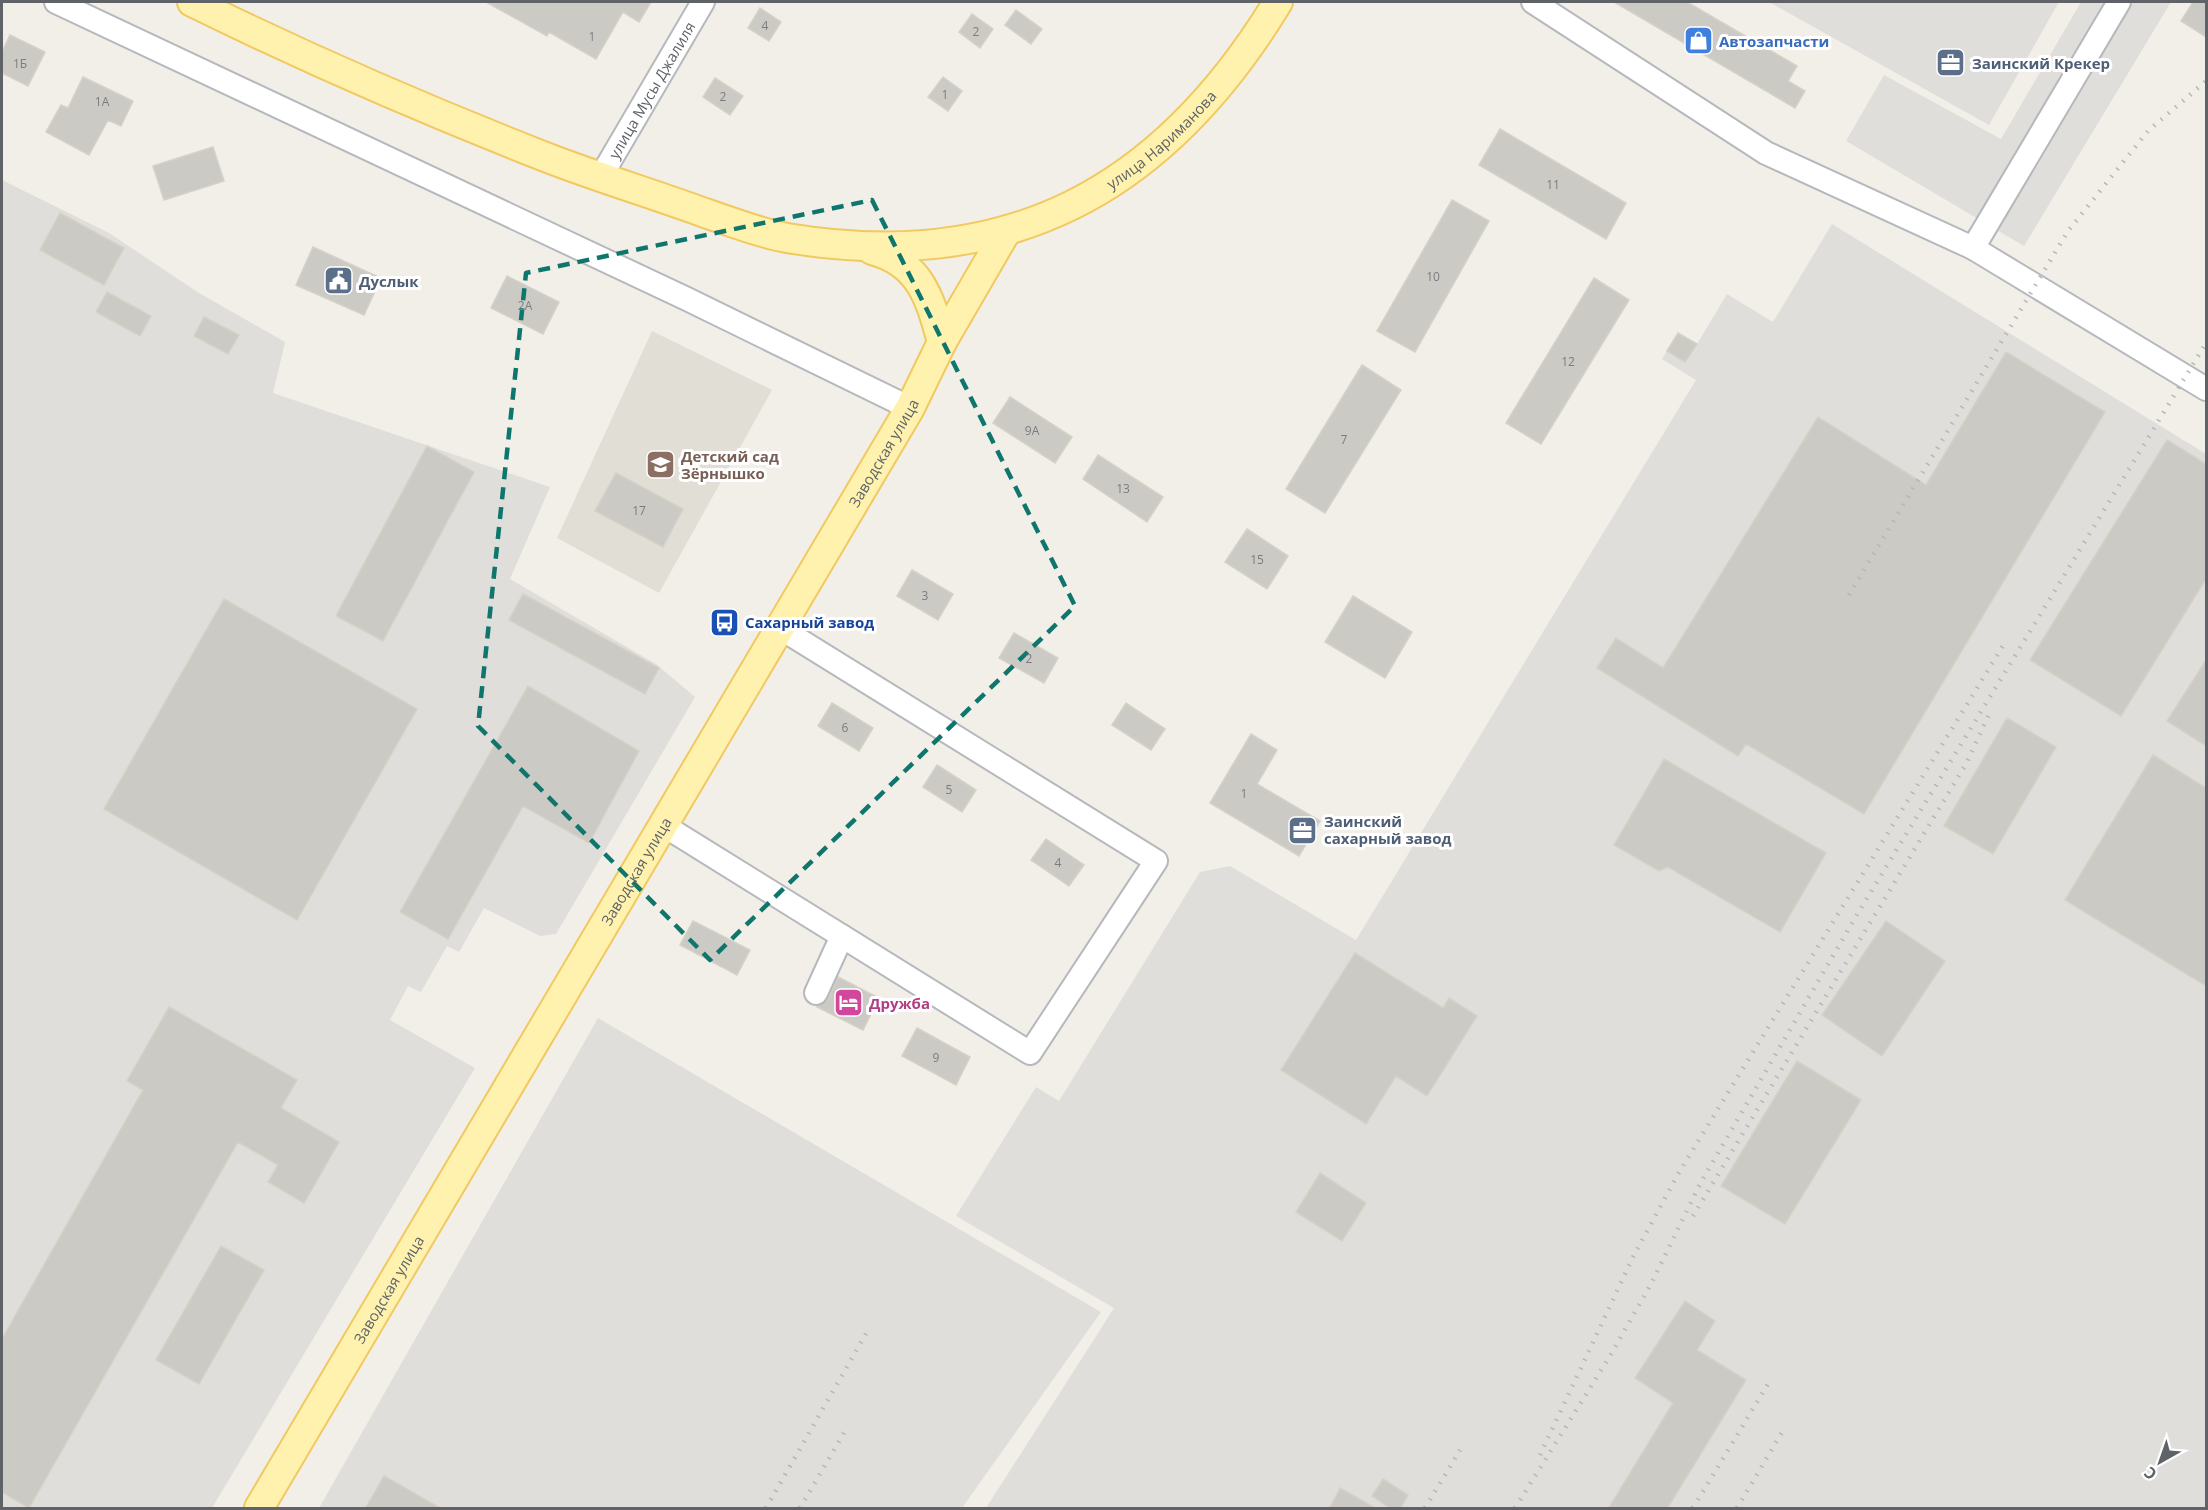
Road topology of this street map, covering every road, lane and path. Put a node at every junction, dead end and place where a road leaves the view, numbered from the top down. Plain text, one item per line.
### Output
1 (56, 2) edge
2 (192, 2) edge
3 (703, 2) edge
4 (1278, 2) edge
5 (1533, 2) edge
6 (2119, 2) edge
7 (600, 178) junction
8 (1007, 230) junction
9 (862, 247) junction
10 (1973, 248) junction
11 (942, 342) junction
12 (2206, 389) edge
13 (910, 408) junction
14 (780, 628) junction
15 (663, 825) junction
16 (842, 936) junction
17 (816, 993) dead end
18 (259, 1509) edge

1 - 13 street
2 - 7 main road
3 - 7 street, улица Мусы Джалиля
4 - 8 main road, улица Нариманова
5 - 10 street
6 - 10 street
7 - 9 main road
8 - 9 main road, улица Нариманова
8 - 11 main road, Заводская улица
9 - 11 main road
10 - 12 street
11 - 13 main road, Заводская улица
13 - 14 main road, Заводская улица
14 - 15 main road, Заводская улица
14 - 16 street
15 - 16 street
15 - 18 main road, Заводская улица
16 - 17 street

